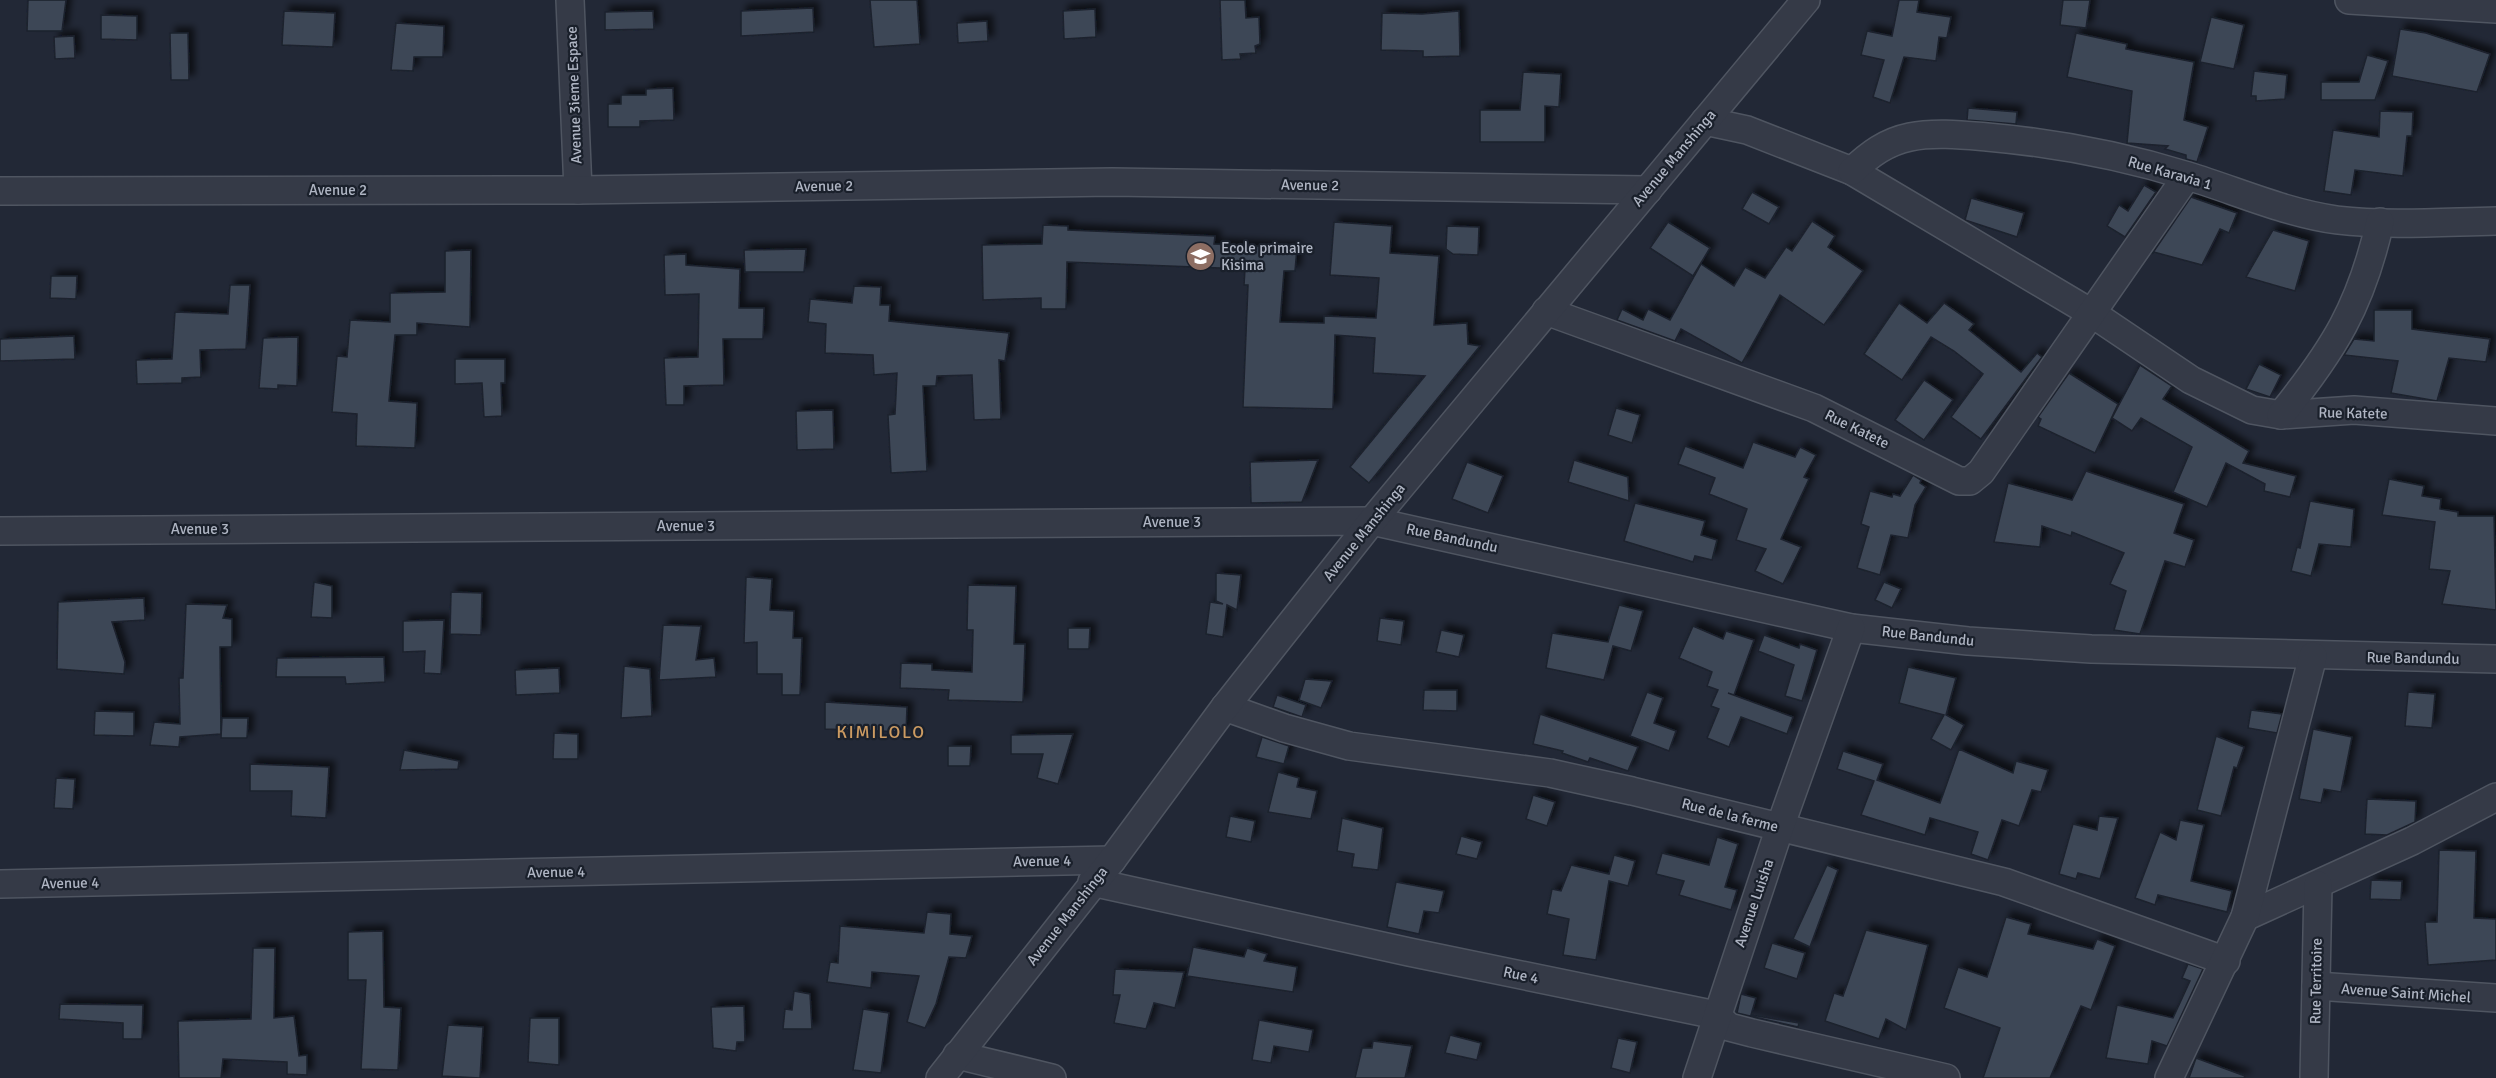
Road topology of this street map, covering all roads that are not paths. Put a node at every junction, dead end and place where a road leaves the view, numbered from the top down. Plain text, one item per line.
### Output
1 (570, 0) edge
2 (1806, 0) edge
3 (2349, 0) edge
4 (2496, 9) edge
5 (1705, 120) junction
6 (1852, 171) junction
7 (2187, 176) junction
8 (578, 190) junction
9 (1648, 190) junction
10 (0, 191) edge
11 (2496, 221) edge
12 (2380, 222) junction
13 (1545, 311) junction
14 (2093, 314) junction
15 (2281, 416) junction
16 (2496, 421) edge
17 (1372, 521) junction
18 (0, 531) edge
19 (1851, 628) junction
20 (2313, 656) junction
21 (2496, 659) edge
22 (1226, 707) junction
23 (2496, 797) edge
24 (1780, 827) junction
25 (1112, 860) junction
26 (1092, 882) junction
27 (0, 884) edge
28 (2318, 885) junction
29 (2246, 917) junction
30 (2226, 961) junction
31 (2316, 986) junction
32 (2496, 998) edge
33 (1716, 1015) junction
34 (957, 1055) junction
35 (940, 1078) edge
36 (1052, 1078) edge
37 (1697, 1078) edge
38 (1946, 1078) edge
39 (2169, 1078) edge
40 (2314, 1078) edge

1 - 8 street, Avenue 3ieme Espace
2 - 5 street, Avenue Manshinga
3 - 4 street
5 - 6 street, Rue Katete
5 - 9 street, Avenue Manshinga
6 - 7 street, Rue Karavia 1
6 - 14 street, Rue Katete
7 - 12 street, Rue Karavia 1
7 - 14 street, Rue Katete
8 - 9 street, Avenue 2
8 - 10 street, Avenue 2
9 - 13 street, Avenue Manshinga
11 - 12 street, Rue Karavia 1
12 - 15 street
13 - 14 street, Rue Katete
13 - 17 street, Avenue Manshinga
14 - 15 street, Rue Katete
15 - 16 street, Rue Katete
17 - 18 street, Avenue 3
17 - 19 street, Rue Bandundu
17 - 22 street, Avenue Manshinga
19 - 20 street, Rue Bandundu
19 - 24 street, Avenue Luisha
20 - 21 street, Rue Bandundu
20 - 29 street
22 - 24 street, Rue de la ferme
22 - 25 street, Avenue Manshinga
23 - 28 street
24 - 30 street, Rue de la ferme
24 - 33 street, Avenue Luisha
25 - 26 street, Avenue Manshinga
25 - 27 street, Avenue 4
26 - 33 street, Rue 4
26 - 34 street, Avenue Manshinga
28 - 29 street
28 - 31 street, Rue Territoire
29 - 30 street
30 - 39 street
31 - 32 street, Avenue Saint Michel
31 - 40 street, Rue Territoire
33 - 37 street, Avenue Luisha
33 - 38 street, Rue 4
34 - 35 street, Avenue Manshinga
34 - 36 street

